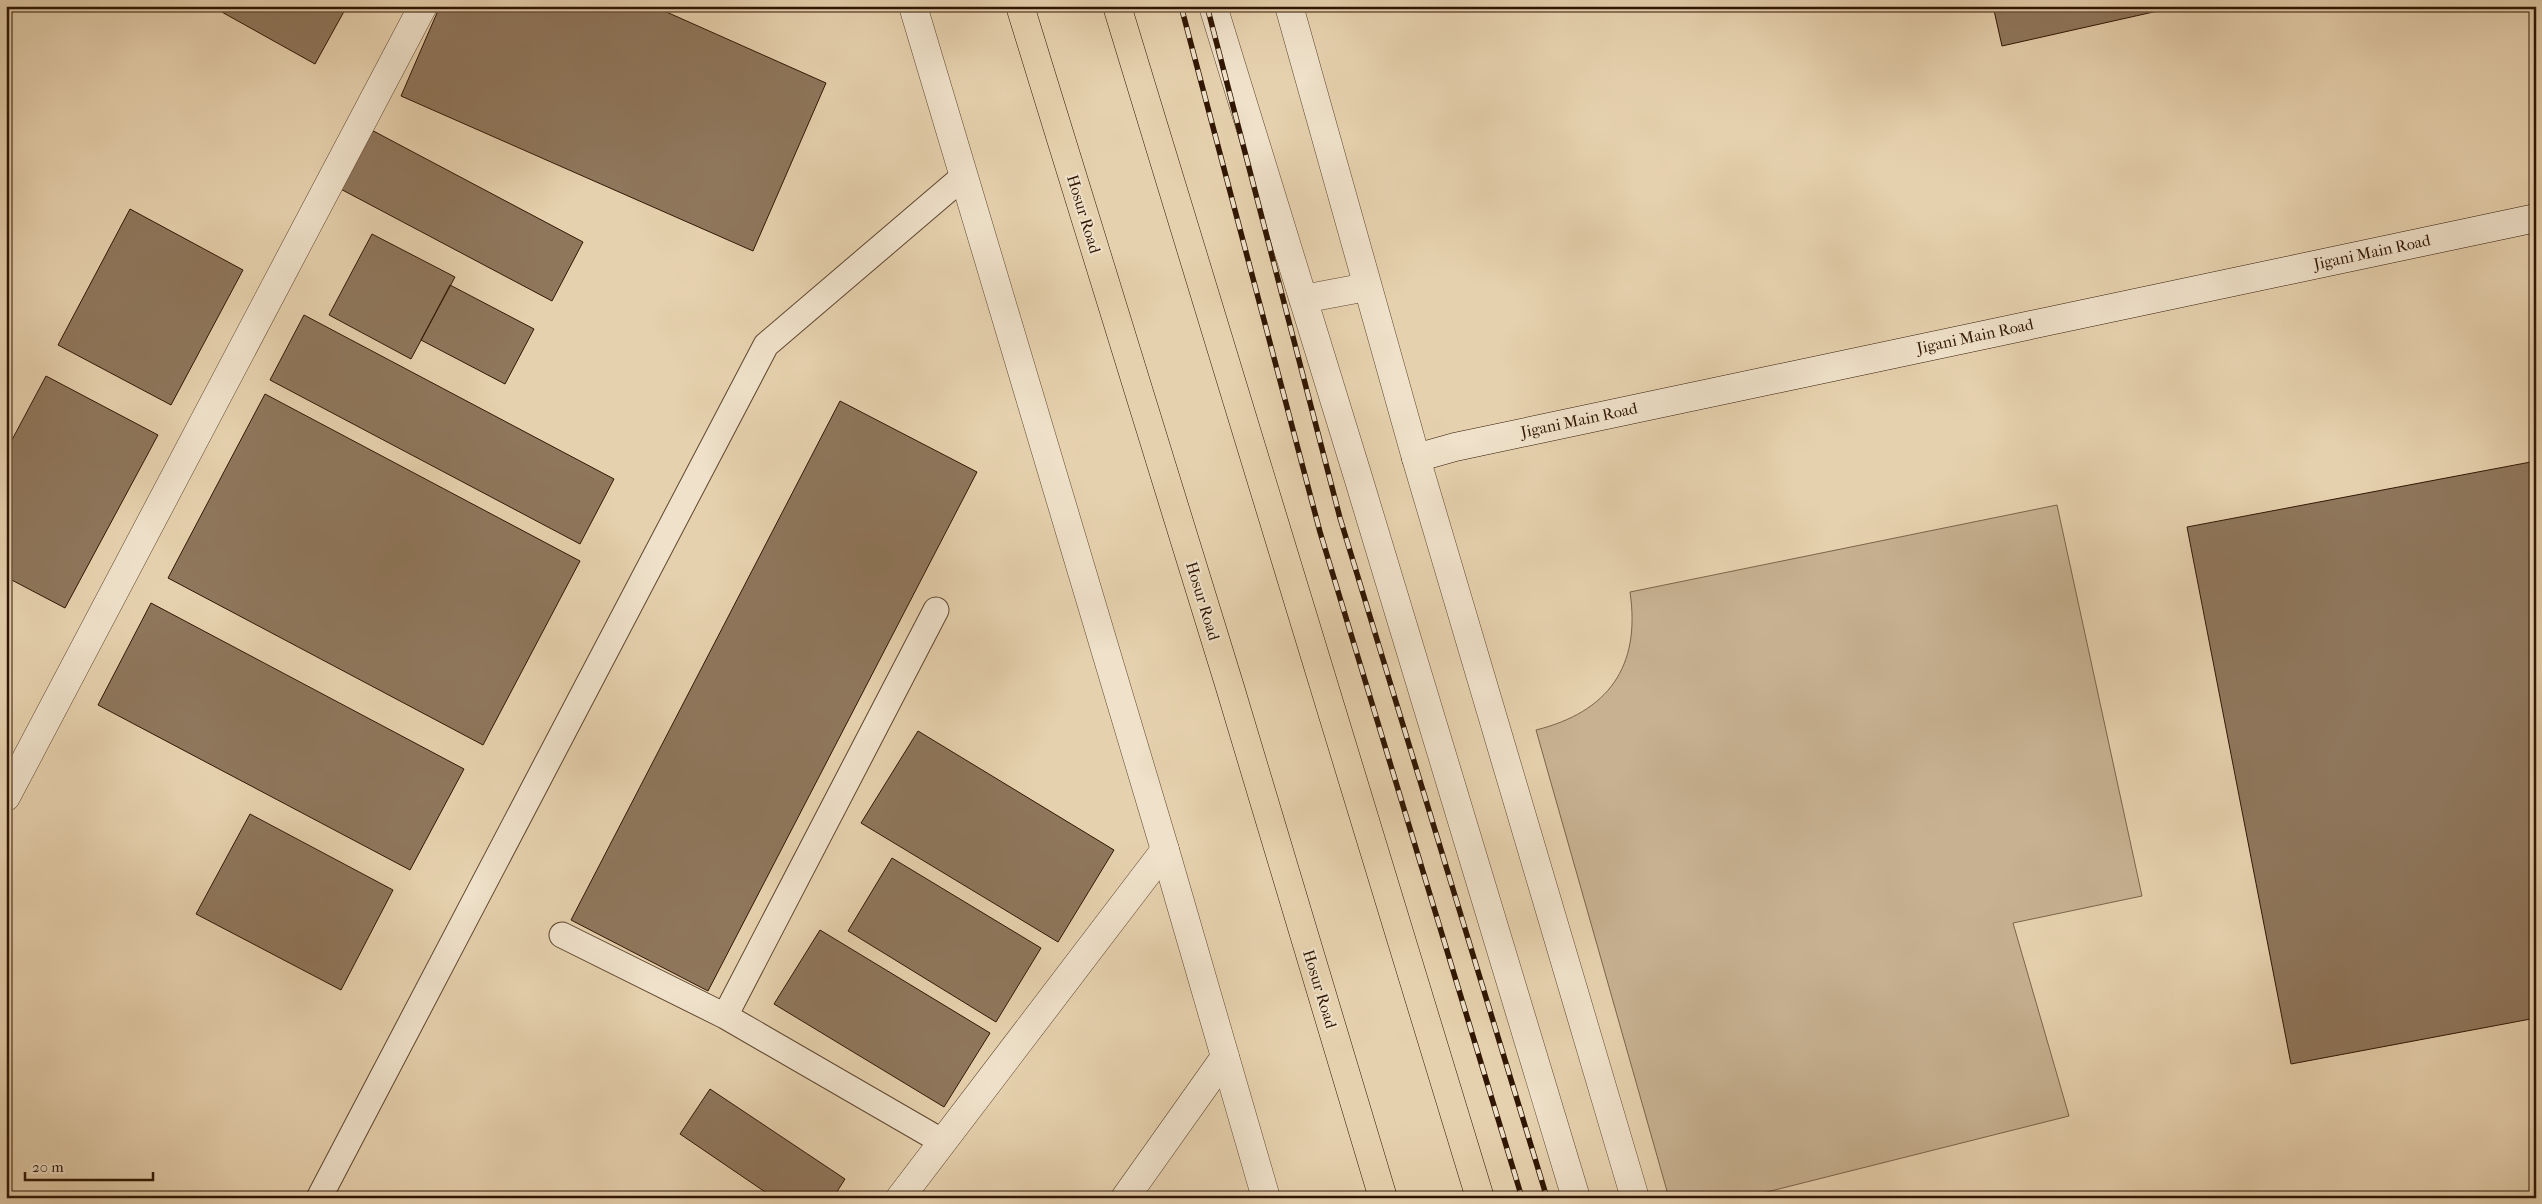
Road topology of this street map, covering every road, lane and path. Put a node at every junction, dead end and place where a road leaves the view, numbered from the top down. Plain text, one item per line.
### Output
1 (423, 6) edge
2 (913, 6) edge
3 (1020, 6) edge
4 (1117, 6) edge
5 (1213, 6) edge
6 (1289, 6) edge
7 (964, 176) junction
8 (2536, 218) edge
9 (1367, 287) junction
10 (1302, 299) junction
11 (1416, 458) junction
12 (936, 610) dead end
13 (6, 797) edge
14 (1165, 850) junction
15 (562, 935) dead end
16 (725, 1016) junction
17 (1225, 1057) junction
18 (943, 1142) junction
19 (319, 1198) edge
20 (900, 1198) edge
21 (1125, 1198) edge
22 (1266, 1198) edge
23 (1383, 1198) edge
24 (1480, 1198) edge
25 (1576, 1198) edge
26 (1635, 1198) edge

1 - 13 street
2 - 7 street
3 - 23 highway, Hosur Road
4 - 24 highway
5 - 10 street
6 - 9 street
7 - 14 street
7 - 19 lane
8 - 11 street, Jigani Main Road
9 - 10 street
9 - 11 street
10 - 25 street
11 - 26 street
12 - 16 lane
14 - 17 street
14 - 18 street
15 - 16 lane
16 - 18 lane
17 - 21 street
17 - 22 street
18 - 20 street

